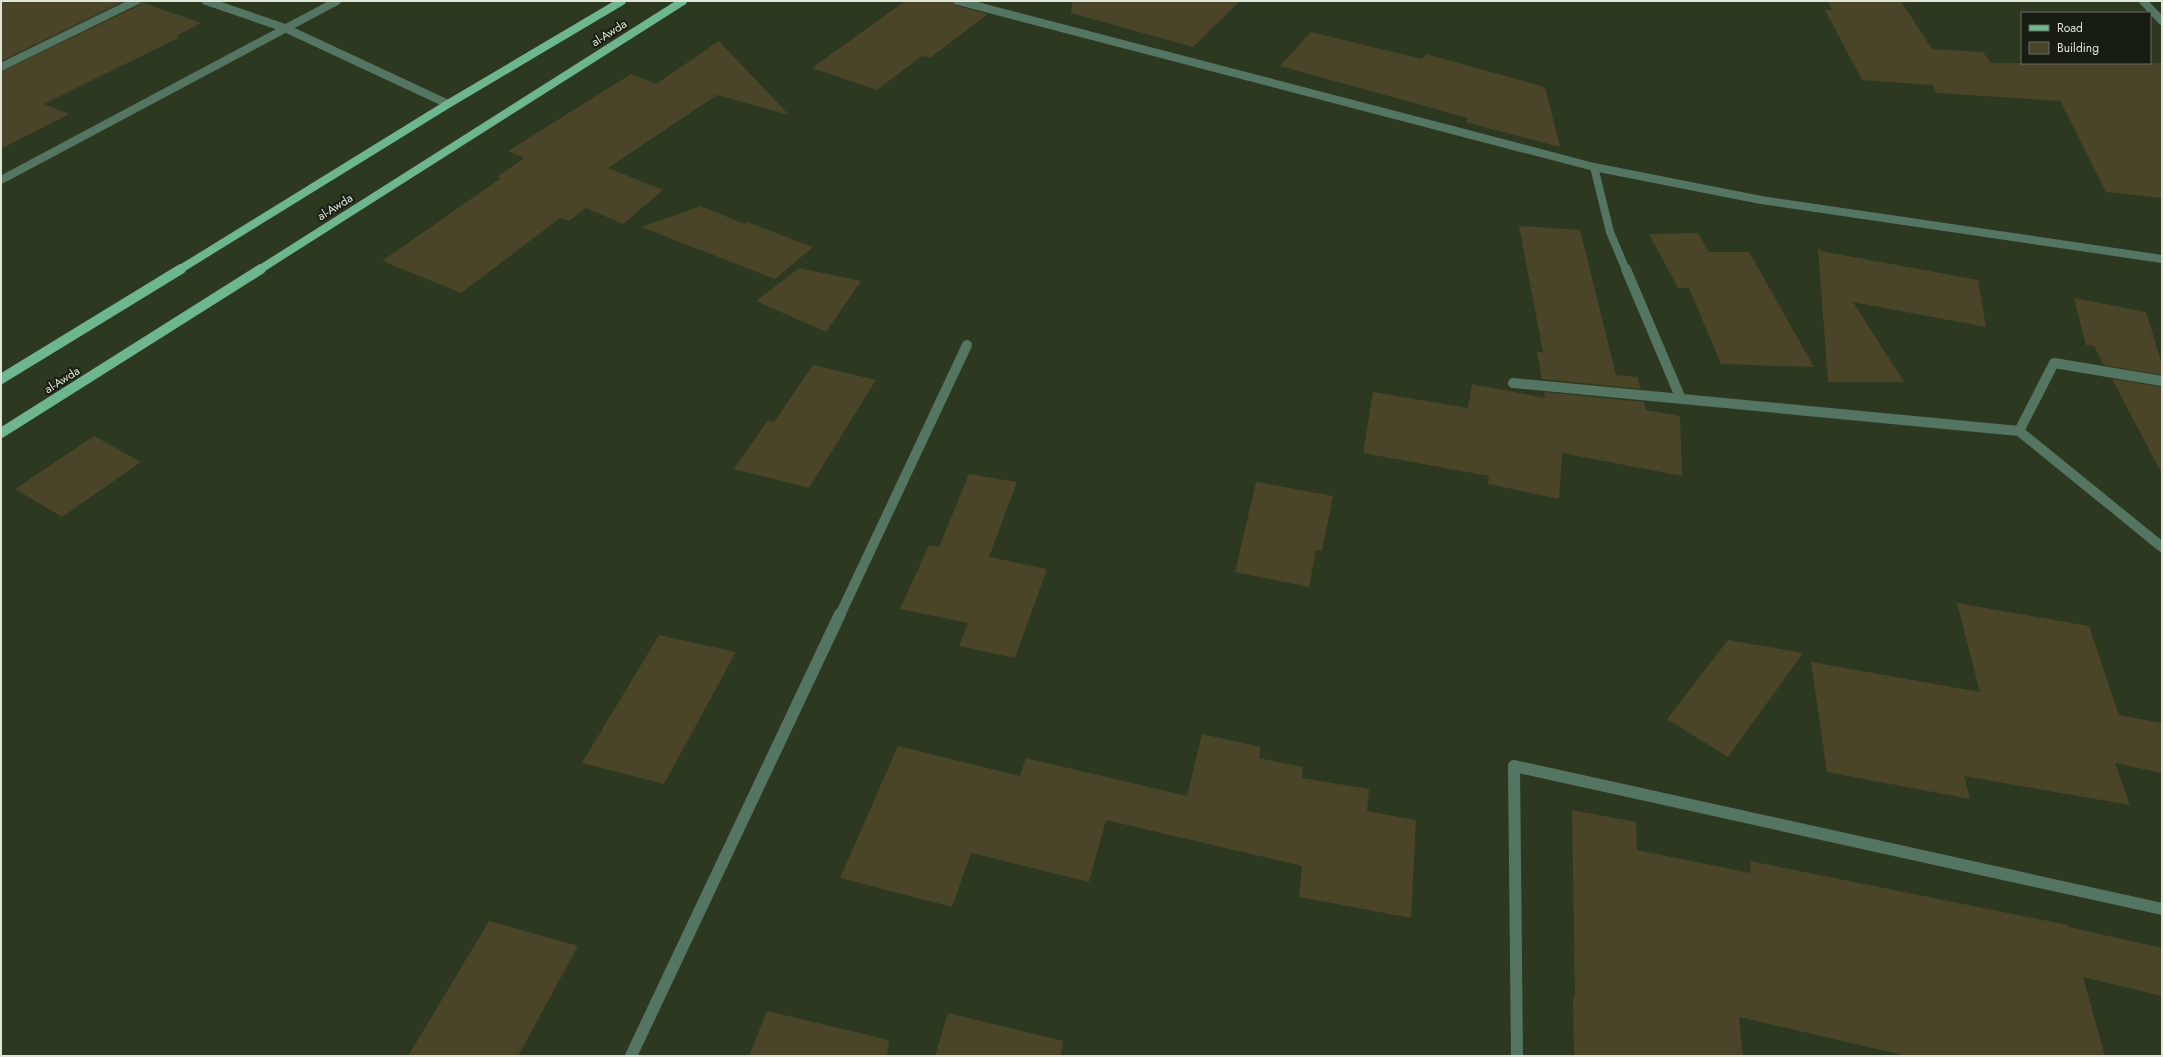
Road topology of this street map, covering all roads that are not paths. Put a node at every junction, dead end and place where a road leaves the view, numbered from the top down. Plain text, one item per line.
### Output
1 (136, 1) edge
2 (206, 1) edge
3 (337, 1) edge
4 (622, 1) edge
5 (683, 1) edge
6 (958, 1) edge
7 (2143, 1) edge
8 (2162, 21) edge
9 (285, 28) junction
10 (1, 66) edge
11 (448, 104) junction
12 (1594, 167) junction
13 (1, 180) edge
14 (2162, 259) edge
15 (967, 345) dead end
16 (1, 379) edge
17 (2162, 381) edge
18 (1513, 383) dead end
19 (1681, 399) junction
20 (2019, 431) junction
21 (1, 433) edge
22 (2162, 547) edge
23 (2162, 909) edge
24 (631, 1056) edge
25 (1517, 1056) edge

1 - 10 street
2 - 9 street
3 - 9 street
4 - 11 main road, al-Awda
5 - 21 main road, al-Awda
6 - 12 street
7 - 8 street
9 - 11 street
9 - 13 street
11 - 16 main road, al-Awda
12 - 14 street
12 - 19 street
15 - 24 street
17 - 20 street
18 - 19 street
19 - 20 street
20 - 22 street
23 - 25 street

